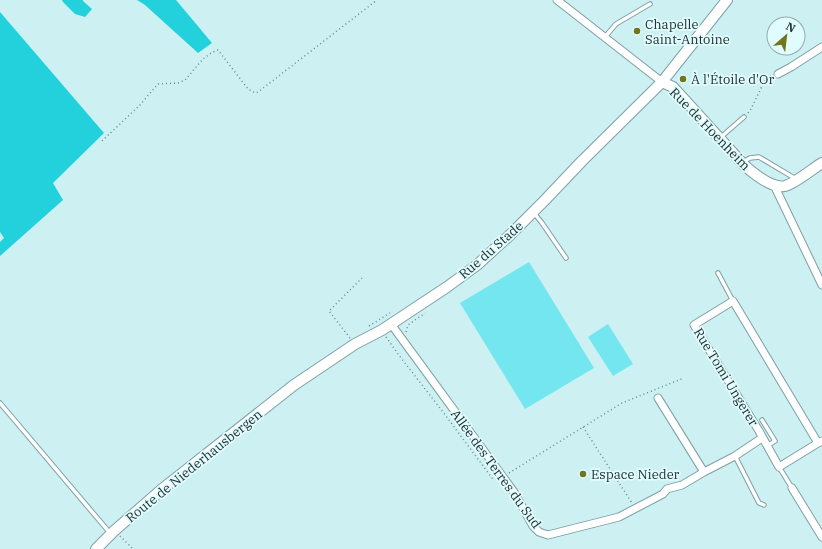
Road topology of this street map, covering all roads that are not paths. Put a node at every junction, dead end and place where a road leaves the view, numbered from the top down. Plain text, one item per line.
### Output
1 (557, 0) edge
2 (727, 0) edge
3 (650, 4) dead end
4 (605, 37) junction
5 (822, 47) edge
6 (778, 74) road end
7 (662, 82) junction
8 (744, 117) dead end
9 (720, 138) junction
10 (742, 162) junction
11 (822, 163) edge
12 (796, 180) junction
13 (774, 185) junction
14 (533, 212) junction
15 (566, 258) dead end
16 (718, 273) dead end
17 (822, 286) edge
18 (733, 301) junction
19 (391, 324) junction
20 (294, 385) joint
21 (658, 398) dead end
22 (0, 403) edge
23 (762, 420) dead end
24 (762, 438) junction
25 (820, 442) edge
26 (767, 446) junction
27 (735, 456) junction
28 (780, 467) junction
29 (704, 472) junction
30 (792, 488) joint
31 (764, 505) dead end
32 (112, 532) junction
33 (822, 537) edge
34 (96, 549) edge

1 - 4 street
2 - 7 street, Rue du Stade
3 - 4 lane
4 - 7 street
5 - 6 street
7 - 9 street, Rue de Hoenheim
7 - 14 street, Rue du Stade
8 - 9 lane
9 - 10 street, Rue de Hoenheim
10 - 12 lane
10 - 13 street, Rue de Hoenheim
11 - 12 street
12 - 13 street
13 - 17 street
14 - 15 lane
14 - 19 street, Rue du Stade
16 - 18 lane
18 - 24 street, Rue Tomi Ungerer
18 - 25 street
19 - 20 street, Rue du Stade
19 - 29 street, Allée des Terres du Sud
20 - 32 street, Route de Niederhausbergen
21 - 29 street
22 - 32 lane
23 - 26 lane
24 - 26 street, Rue Tomi Ungerer
24 - 27 street, Allée des Terres du Sud
25 - 28 street
26 - 28 street, Rue Tomi Ungerer
27 - 29 street, Allée des Terres du Sud
27 - 31 lane
28 - 30 lane, Rue Tomi Ungerer
30 - 33 street
32 - 34 street, Route de Niederhausbergen

